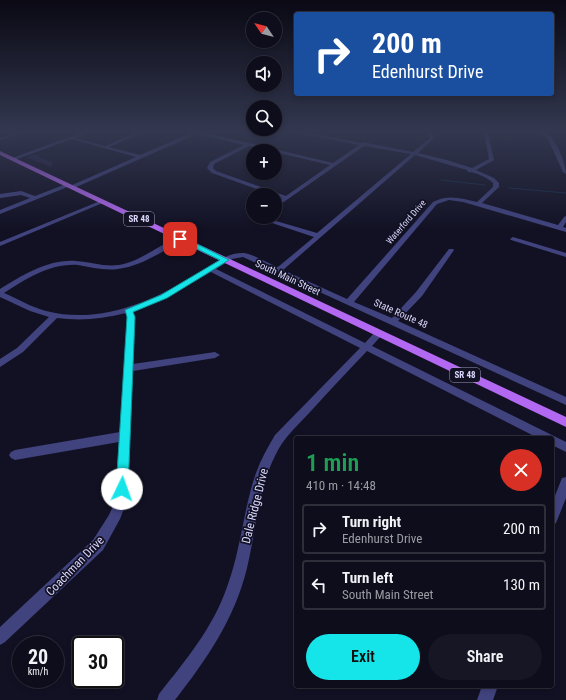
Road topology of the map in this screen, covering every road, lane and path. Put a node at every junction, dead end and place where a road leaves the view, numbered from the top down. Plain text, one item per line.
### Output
1 (24, 165) edge
2 (122, 165) edge
3 (211, 165) edge
4 (334, 165) edge
5 (402, 165) edge
6 (454, 165) edge
7 (482, 165) edge
8 (470, 170) junction
9 (70, 186) junction
10 (0, 196) edge
11 (36, 198) junction
12 (287, 198) junction
13 (282, 201) edge
14 (102, 202) junction
15 (478, 204) junction
16 (0, 212) edge
17 (566, 218) edge
18 (280, 224) edge
19 (563, 229) edge
20 (318, 236) junction
21 (180, 239) junction
22 (513, 239) dead end
23 (0, 244) edge
24 (452, 250) dead end
25 (566, 255) edge
26 (225, 260) junction
27 (210, 269) junction
28 (279, 270) junction
29 (0, 293) edge
30 (349, 302) junction
31 (129, 310) junction
32 (54, 315) junction
33 (393, 322) junction
34 (379, 333) junction
35 (366, 347) junction
36 (215, 355) dead end
37 (0, 364) edge
38 (129, 368) junction
39 (566, 401) edge
40 (566, 422) edge
41 (125, 436) junction
42 (544, 436) edge
43 (554, 441) edge
44 (566, 447) edge
45 (15, 455) dead end
46 (566, 482) edge
47 (554, 514) edge
48 (0, 638) edge
49 (489, 688) edge
50 (165, 700) edge
51 (484, 700) edge

1 - 9 main road, South Main Street / SR 48
2 - 9 street
3 - 12 street
4 - 12 street
5 - 20 street
6 - 8 street
7 - 8 street
8 - 15 street
9 - 11 street
9 - 14 main road, South Main Street / SR 48
10 - 11 street
11 - 16 street
12 - 13 street
14 - 21 main road, South Main Street / SR 48
14 - 23 street
15 - 19 street, Waterford Drive
15 - 30 street, Waterford Drive
17 - 19 street
18 - 20 street
20 - 28 street
21 - 26 main road, South Main Street / SR 48
21 - 29 street
22 - 25 street
24 - 33 street
26 - 27 street, State Route 48
26 - 28 street, State Route 48
26 - 34 main road, South Main Street / SR 48
27 - 31 street, State Route 48
27 - 35 street
28 - 30 street, State Route 48
29 - 32 street, State Route 48
30 - 33 street, State Route 48
31 - 32 street, State Route 48
31 - 38 street, Coachman Drive
32 - 37 street
33 - 39 street, State Route 48
34 - 35 street, Dale Ridge Drive
34 - 40 main road, South Main Street / SR 48
35 - 42 street
35 - 50 street, Dale Ridge Drive
36 - 38 street
38 - 41 street, Coachman Drive
41 - 45 street
41 - 48 street, Coachman Drive
43 - 44 street
46 - 47 street
49 - 51 street

